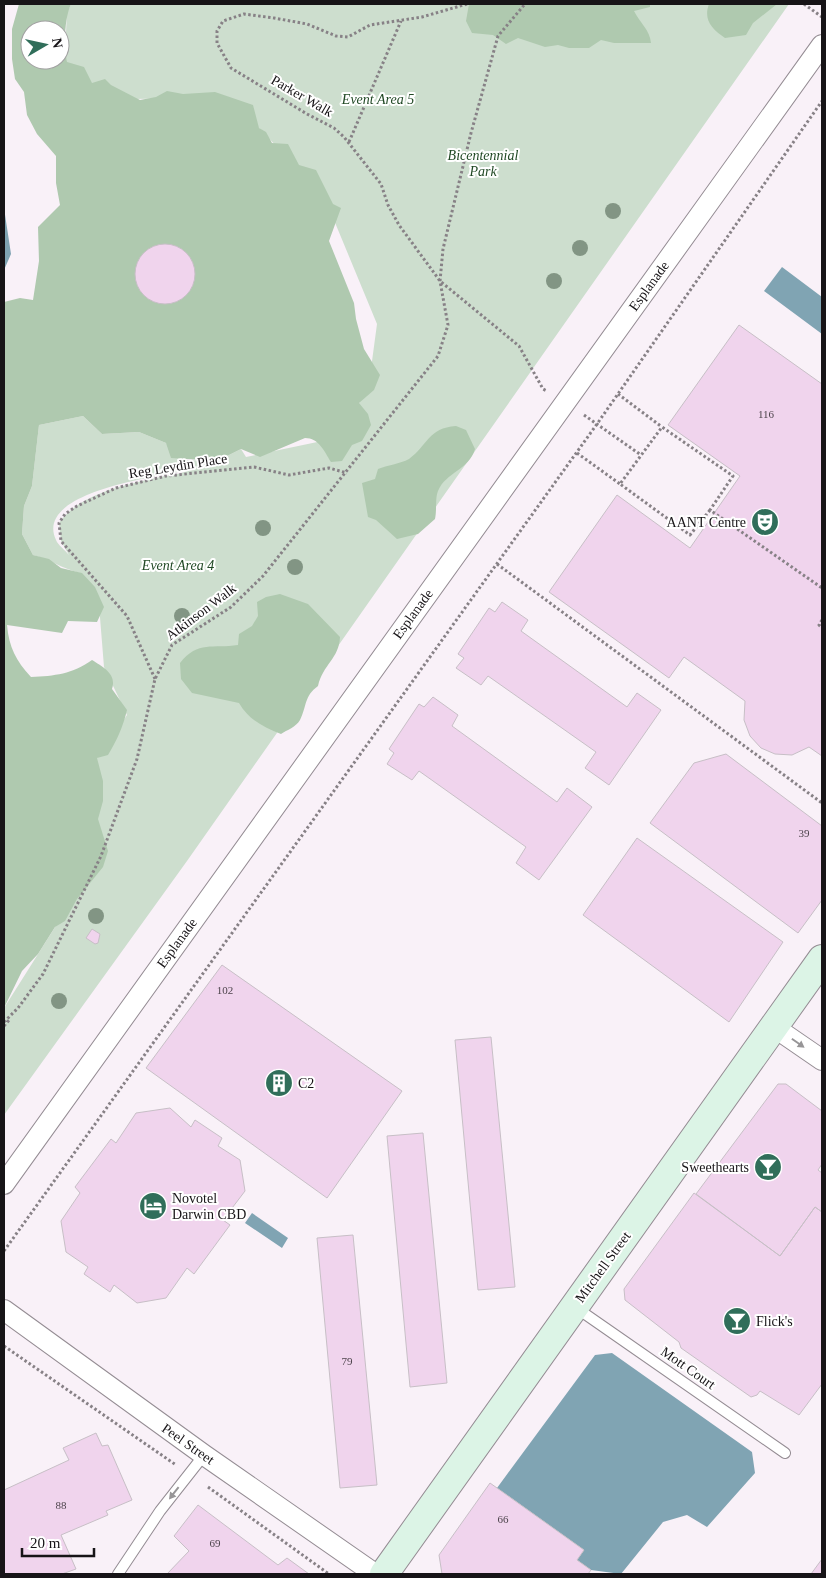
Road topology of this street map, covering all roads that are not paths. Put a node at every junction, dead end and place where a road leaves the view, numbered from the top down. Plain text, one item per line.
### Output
1 (822, 45) edge
2 (822, 959) edge
3 (774, 1027) junction
4 (822, 1060) edge
5 (4, 1184) edge
6 (575, 1306) junction
7 (4, 1310) edge
8 (785, 1453) dead end
9 (204, 1455) junction
10 (118, 1574) edge
11 (375, 1574) edge
12 (384, 1574) edge

1 - 5 street, Esplanade
2 - 3 street, Mitchell Street
3 -> 4 street
3 - 6 street, Mitchell Street
6 - 8 lane, Mott Court
6 - 12 street, Mitchell Street
7 - 9 street, Peel Street
9 -> 10 lane
9 - 11 street, Peel Street

